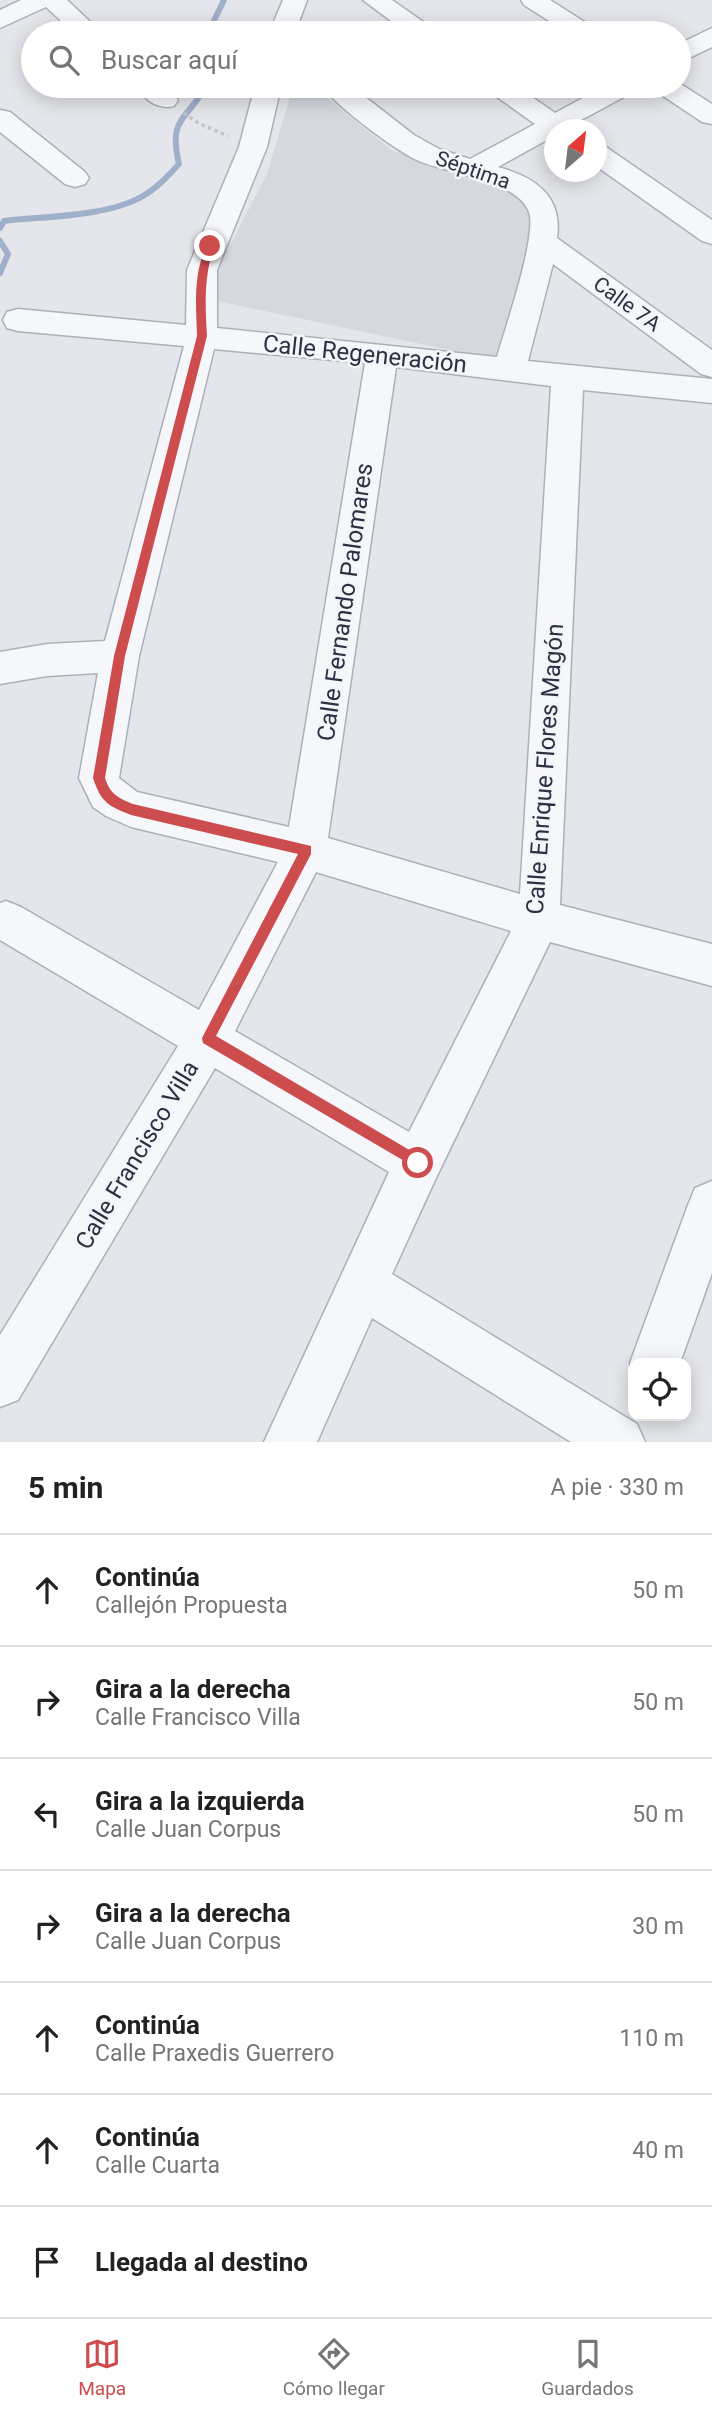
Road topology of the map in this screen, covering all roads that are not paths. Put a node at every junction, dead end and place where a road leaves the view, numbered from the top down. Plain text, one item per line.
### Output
1 (41, 0) edge
2 (52, 0) edge
3 (295, 0) edge
4 (375, 0) edge
5 (533, 0) edge
6 (0, 19) edge
7 (76, 21) edge
8 (287, 21) edge
9 (406, 21) edge
10 (566, 21) edge
11 (712, 37) edge
12 (691, 48) edge
13 (265, 98) edge
14 (350, 98) edge
15 (516, 98) edge
16 (605, 98) edge
17 (684, 98) edge
18 (712, 116) edge
19 (0, 118) edge
20 (546, 119) edge
21 (571, 119) edge
22 (544, 134) edge
23 (607, 160) edge
24 (472, 169) junction
25 (75, 178) dead end
26 (712, 234) edge
27 (542, 241) junction
28 (18, 320) dead end
29 (202, 336) junction
30 (382, 354) junction
31 (712, 366) edge
32 (510, 370) junction
33 (568, 377) junction
34 (712, 391) edge
35 (120, 656) junction
36 (0, 668) edge
37 (306, 850) junction
38 (537, 919) junction
39 (6, 921) dead end
40 (712, 965) edge
41 (208, 1038) junction
42 (418, 1163) junction
43 (712, 1205) edge
44 (362, 1283) junction
45 (657, 1358) edge
46 (0, 1382) edge
47 (634, 1421) edge
48 (290, 1442) edge
49 (619, 1442) edge
50 (627, 1442) edge

1 - 6 street
2 - 7 street
3 - 8 street
4 - 9 street
5 - 10 street
11 - 12 street
13 - 29 street
14 - 24 street, Séptima
15 - 20 street
16 - 21 street
17 - 18 street
19 - 25 street
22 - 24 street
23 - 26 street
24 - 27 street, Séptima
27 - 31 street, Calle 7A
27 - 32 street, Séptima
28 - 29 street, Calle Regeneración
29 - 30 street, Calle Regeneración
29 - 35 street
30 - 32 street, Calle Regeneración
30 - 37 street, Calle Fernando Palomares
32 - 33 street, Calle Regeneración
33 - 34 street, Calle Regeneración
33 - 38 street, Calle Enrique Flores Magón
35 - 36 street
35 - 37 street
37 - 38 street
37 - 41 street, Calle Francisco Villa
38 - 40 street
38 - 42 street, Calle Enrique Flores Magón
39 - 41 street
41 - 42 street
41 - 46 street, Calle Francisco Villa
42 - 44 street, Calle Enrique Flores Magón
43 - 45 street
44 - 48 street, Calle Enrique Flores Magón
44 - 49 street
47 - 50 street

